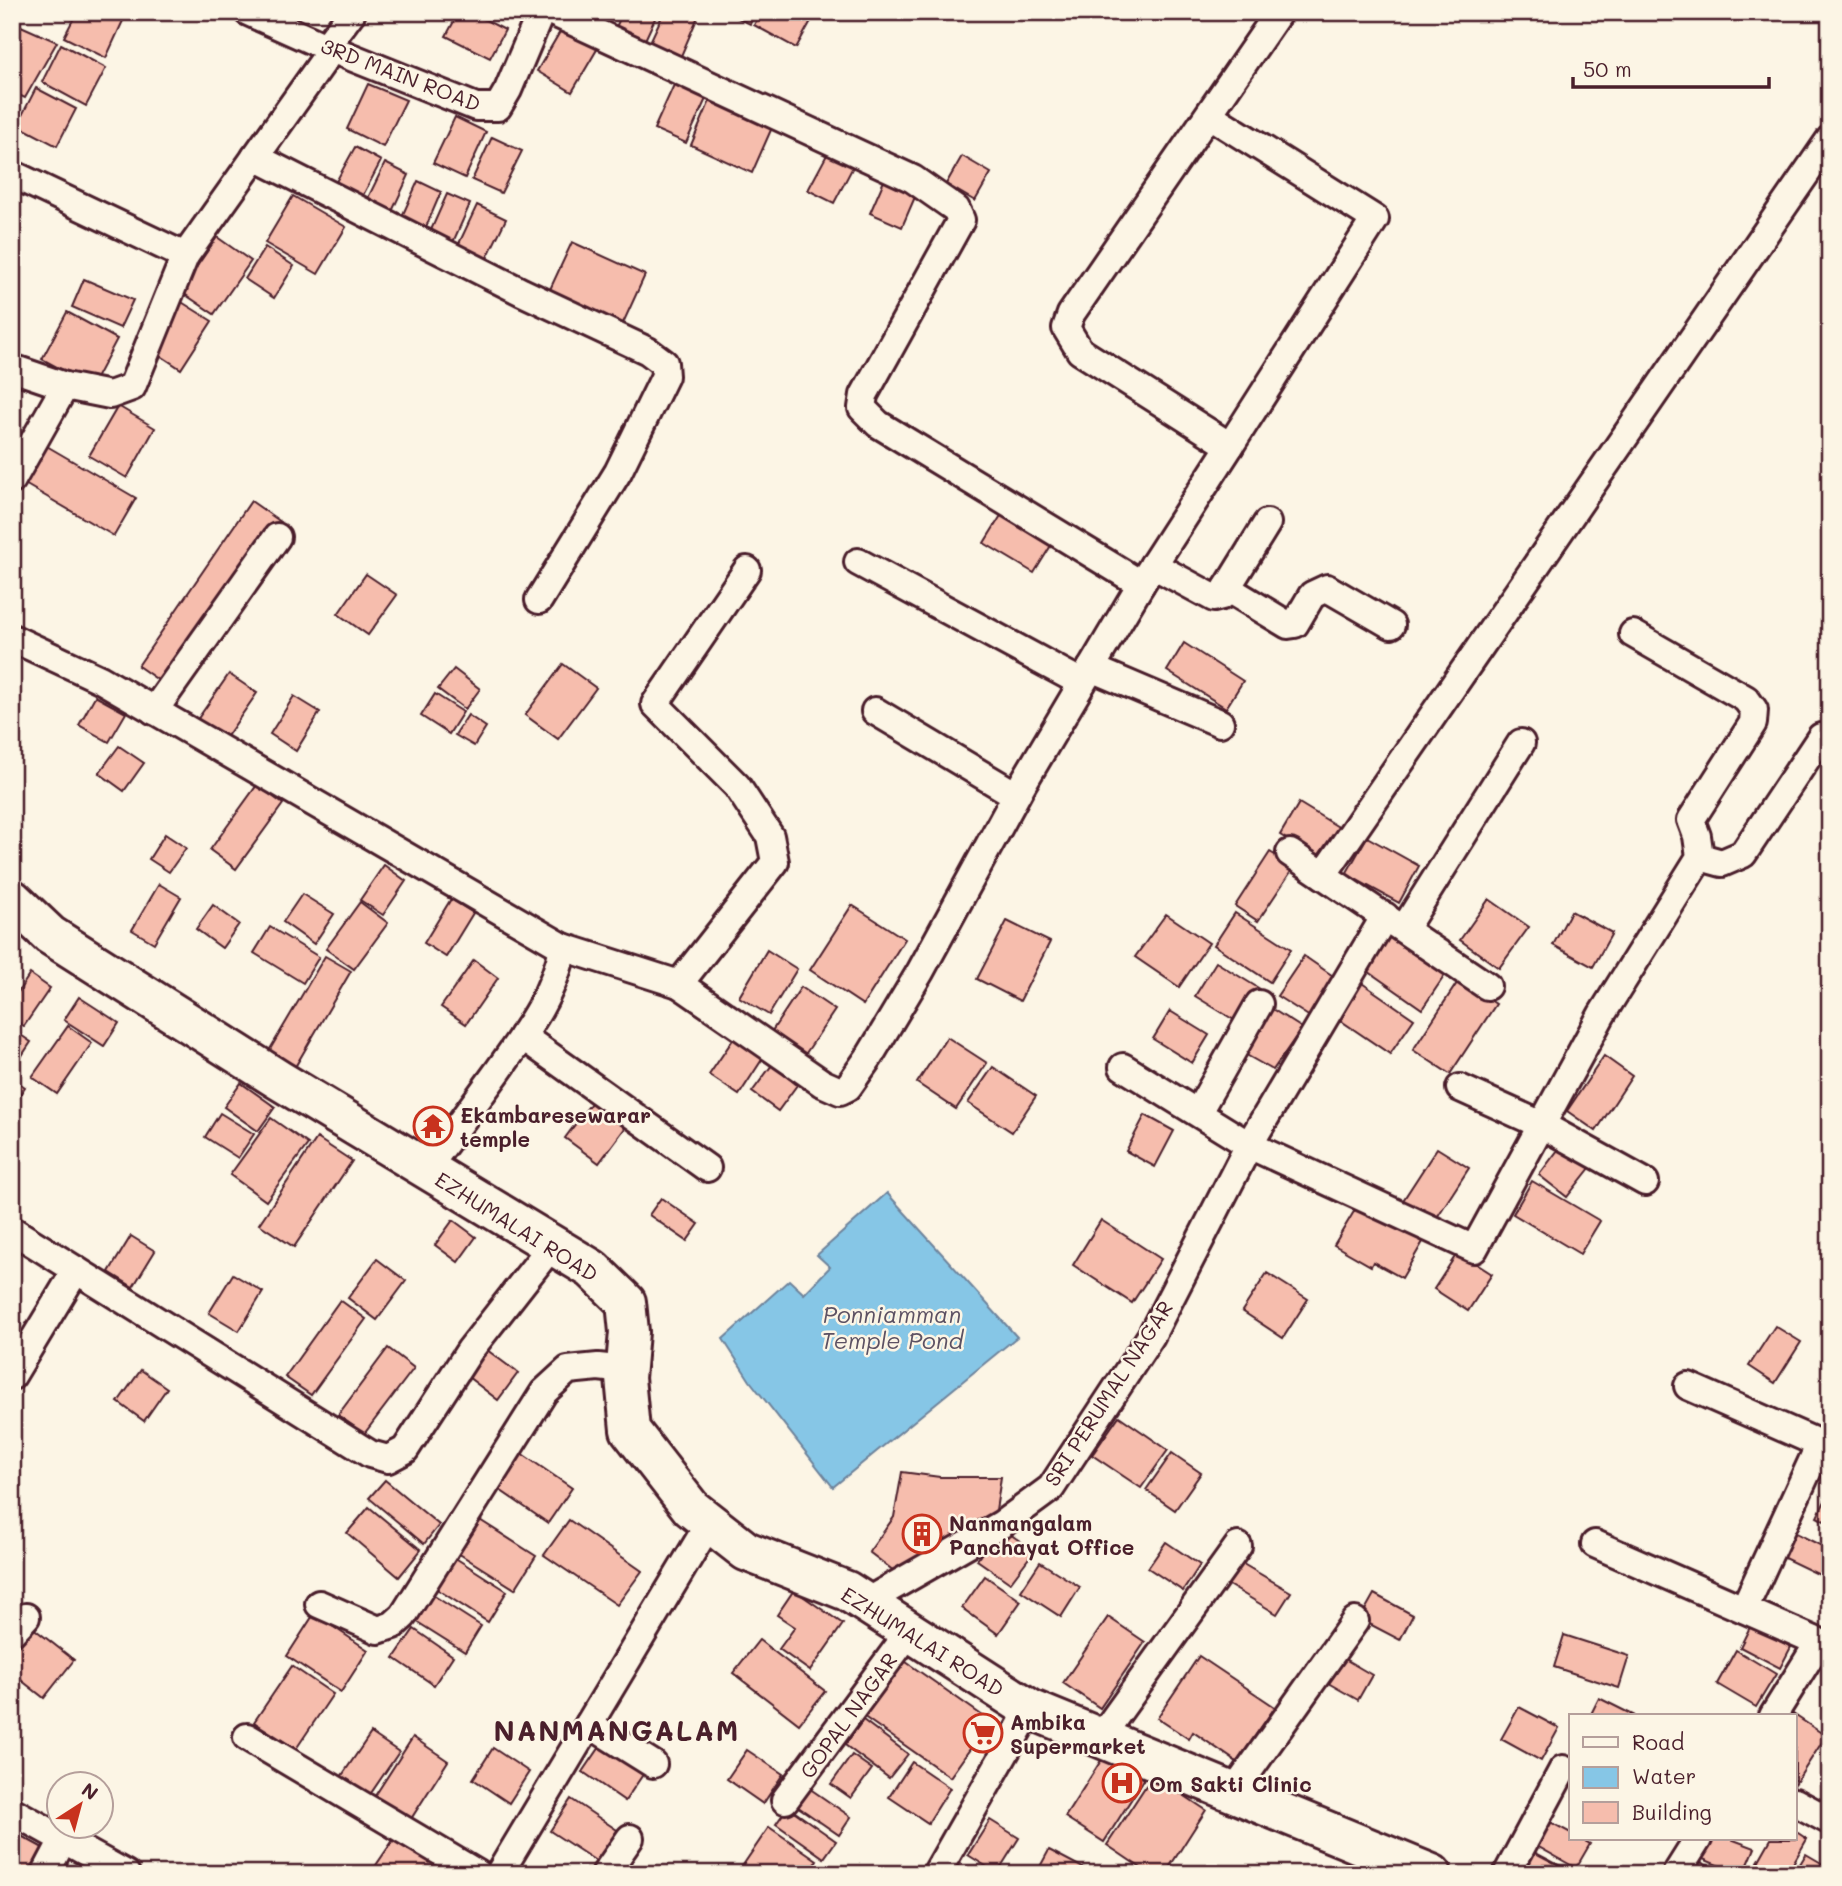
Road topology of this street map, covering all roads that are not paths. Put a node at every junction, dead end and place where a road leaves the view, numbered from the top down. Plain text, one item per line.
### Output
1 (248, 12) edge
2 (352, 12) edge
3 (541, 12) edge
4 (552, 12) edge
5 (1279, 12) edge
6 (329, 48) junction
7 (1209, 115) junction
8 (1830, 139) edge
9 (255, 157) junction
10 (12, 174) edge
11 (185, 256) junction
12 (12, 368) edge
13 (65, 386) junction
14 (1230, 446) junction
15 (12, 480) edge
16 (1267, 523) dead end
17 (277, 537) dead end
18 (858, 562) dead end
19 (747, 570) dead end
20 (1147, 575) junction
21 (1227, 588) junction
22 (538, 600) dead end
23 (1391, 625) dead end
24 (1633, 634) dead end
25 (12, 638) edge
26 (1086, 676) junction
27 (154, 710) junction
28 (875, 711) dead end
29 (1220, 723) dead end
30 (1821, 737) dead end
31 (1521, 743) dead end
32 (1016, 795) junction
33 (1290, 853) dead end
34 (1700, 857) junction
35 (1323, 875) junction
36 (12, 899) edge
37 (1395, 923) junction
38 (563, 947) junction
39 (679, 984) junction
40 (1487, 986) dead end
41 (1259, 1004) dead end
42 (522, 1036) junction
43 (1123, 1067) dead end
44 (1460, 1088) dead end
45 (1198, 1112) junction
46 (1542, 1125) junction
47 (1249, 1145) junction
48 (427, 1168) junction
49 (707, 1168) dead end
50 (1645, 1182) dead end
51 (12, 1230) edge
52 (552, 1244) junction
53 (76, 1270) junction
54 (626, 1370) junction
55 (12, 1376) edge
56 (1688, 1386) dead end
57 (1825, 1447) edge
58 (710, 1522) junction
59 (1595, 1544) dead end
60 (1238, 1546) dead end
61 (866, 1602) junction
62 (319, 1604) dead end
63 (1744, 1609) junction
64 (1355, 1621) dead end
65 (910, 1631) junction
66 (1825, 1644) edge
67 (1030, 1709) junction
68 (1774, 1714) edge
69 (589, 1724) junction
70 (247, 1737) dead end
71 (1100, 1738) junction
72 (653, 1764) dead end
73 (1563, 1769) dead end
74 (1233, 1793) junction
75 (785, 1800) dead end
76 (1797, 1803) edge
77 (12, 1811) edge
78 (1830, 1821) edge
79 (46, 1829) edge
80 (629, 1838) dead end
81 (63, 1840) edge
82 (67, 1840) edge
83 (1697, 1840) edge
84 (1370, 1862) edge
85 (45, 1874) edge
86 (126, 1874) edge
87 (478, 1874) edge
88 (499, 1874) edge
89 (605, 1874) edge
90 (936, 1874) edge
91 (1432, 1874) edge
92 (1507, 1874) edge
93 (1676, 1874) edge

1 - 6 street, 3RD MAIN ROAD
2 - 6 street
3 - 6 street, 3RD MAIN ROAD
4 - 20 street
5 - 7 street
6 - 9 street
7 - 14 street
7 - 14 street
8 - 35 street
9 - 11 street
9 - 22 street
10 - 11 street
11 - 13 street
12 - 13 street
13 - 15 street
14 - 20 street
16 - 21 street
17 - 27 street
18 - 26 street
19 - 39 street
20 - 21 street
20 - 26 street
21 - 23 street
24 - 34 street
25 - 27 street
26 - 29 street
26 - 32 street
27 - 38 street
28 - 32 street
30 - 34 street
31 - 37 street, SRI PERUMAL NAGAR
32 - 39 street
33 - 35 street
34 - 46 street
35 - 37 street
36 - 48 street, EZHUMALAI ROAD
37 - 40 street
37 - 47 street, SRI PERUMAL NAGAR
38 - 39 street
38 - 42 street
41 - 45 street
42 - 48 street
42 - 49 street
43 - 45 street
44 - 46 street
45 - 47 street
46 - 47 street
46 - 50 street
47 - 61 street, SRI PERUMAL NAGAR
48 - 52 street, EZHUMALAI ROAD
51 - 53 street
52 - 53 street
52 - 54 street, EZHUMALAI ROAD
53 - 55 street
54 - 58 street, EZHUMALAI ROAD
54 - 62 street
56 - 57 street
57 - 63 street
58 - 61 street, EZHUMALAI ROAD
58 - 69 street
59 - 63 street
60 - 71 street
61 - 65 street, EZHUMALAI ROAD
63 - 66 street
64 - 74 street
65 - 67 street, EZHUMALAI ROAD
65 - 75 street, GOPAL NAGAR
66 - 68 street
67 - 71 street, EZHUMALAI ROAD
67 - 90 street
69 - 72 street
69 - 88 street
70 - 87 street
71 - 74 street, EZHUMALAI ROAD
73 - 92 street
74 - 84 street, EZHUMALAI ROAD
76 - 78 street
77 - 79 street
80 - 89 street
81 - 85 street
82 - 86 street
83 - 93 street
84 - 91 street, EZHUMALAI ROAD

